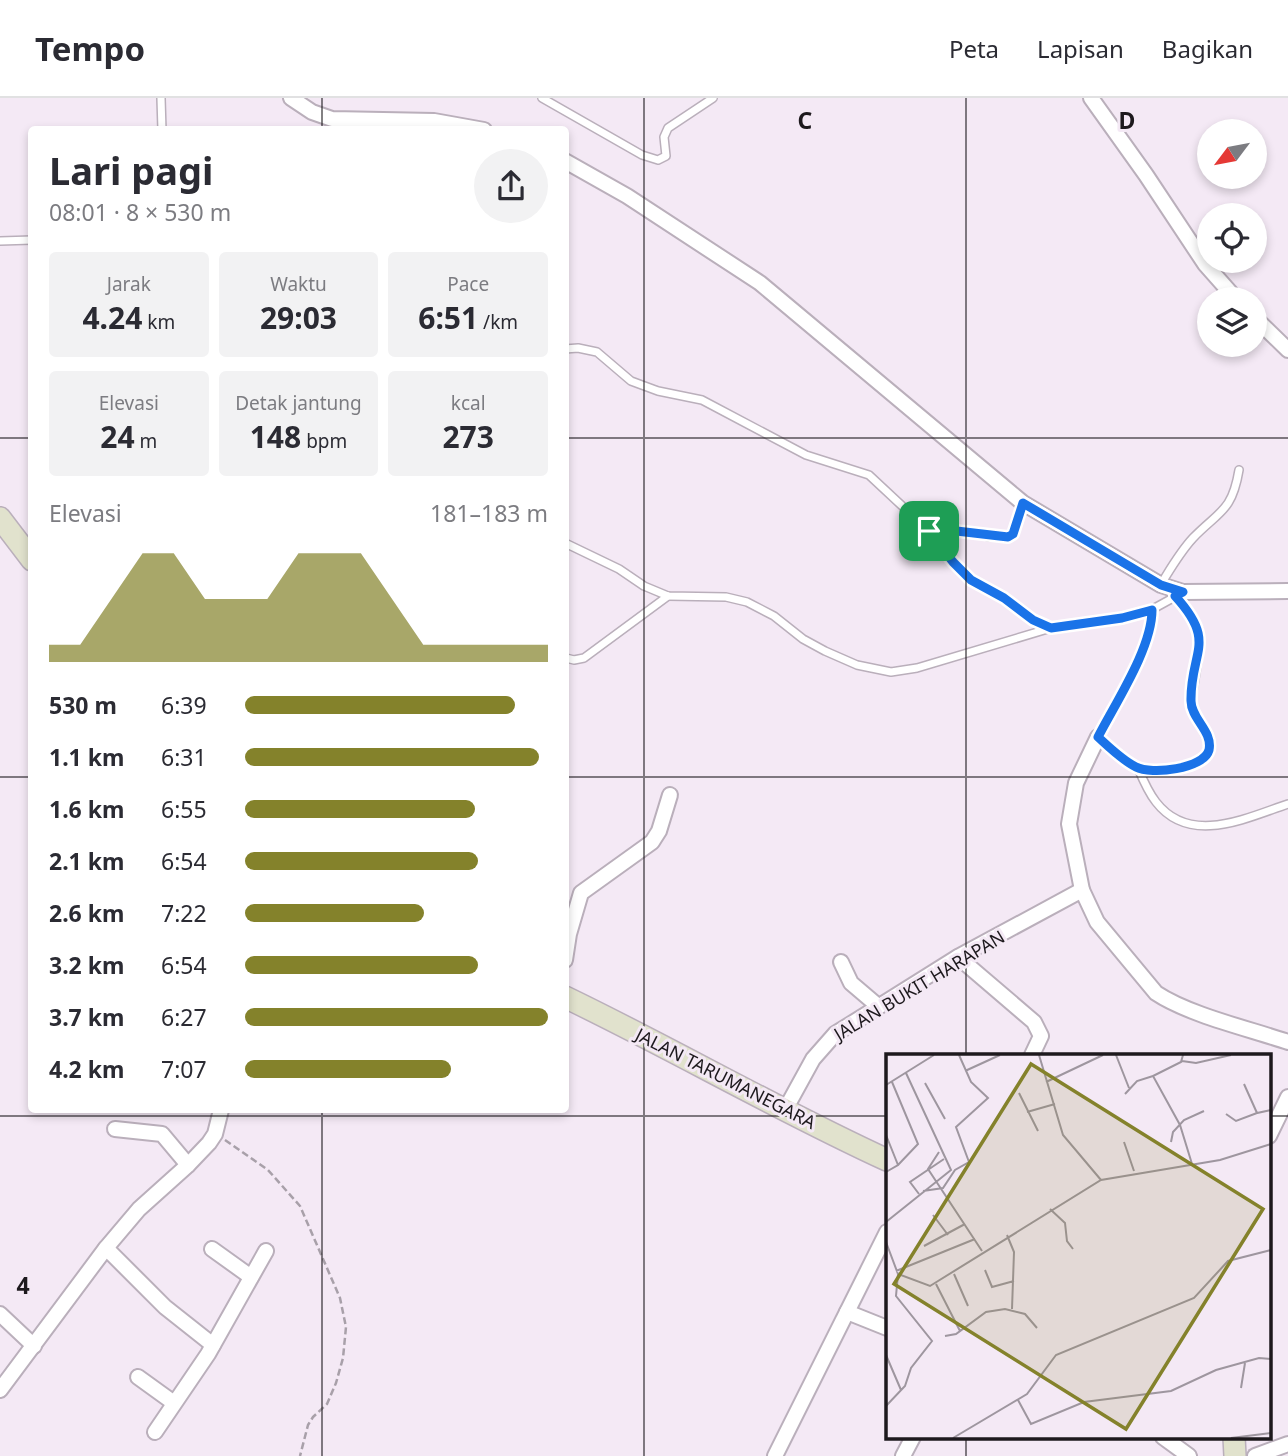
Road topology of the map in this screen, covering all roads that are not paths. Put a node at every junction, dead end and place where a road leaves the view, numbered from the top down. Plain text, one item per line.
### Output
1 (161, 98) edge
2 (291, 98) edge
3 (542, 98) edge
4 (713, 98) edge
5 (1091, 98) edge
6 (162, 126) edge
7 (462, 126) edge
8 (569, 163) edge
9 (28, 240) edge
10 (0, 241) edge
11 (1225, 287) edge
12 (1267, 330) edge
13 (569, 349) edge
14 (1288, 350) edge
15 (1239, 470) dead end
16 (1023, 503) junction
17 (0, 518) edge
18 (929, 531) junction
19 (569, 545) edge
20 (28, 556) edge
21 (1161, 585) junction
22 (1288, 591) edge
23 (1179, 594) junction
24 (668, 596) junction
25 (1152, 610) junction
26 (1051, 628) junction
27 (569, 658) edge
28 (1098, 737) junction
29 (1138, 768) junction
30 (670, 795) dead end
31 (1288, 804) edge
32 (1082, 890) junction
33 (569, 928) edge
34 (958, 957) junction
35 (841, 962) dead end
36 (569, 999) edge
37 (878, 1006) junction
38 (1288, 1042) edge
39 (1032, 1054) edge
40 (1288, 1097) edge
41 (785, 1110) junction
42 (220, 1113) edge
43 (116, 1129) dead end
44 (1270, 1134) edge
45 (886, 1160) edge
46 (188, 1165) junction
47 (886, 1235) edge
48 (106, 1248) junction
49 (212, 1249) dead end
50 (266, 1251) dead end
51 (251, 1277) junction
52 (847, 1312) junction
53 (0, 1314) edge
54 (886, 1328) edge
55 (213, 1345) junction
56 (34, 1346) junction
57 (138, 1377) dead end
58 (0, 1390) edge
59 (174, 1403) junction
60 (155, 1432) dead end
61 (912, 1438) edge
62 (1164, 1438) edge
63 (1234, 1438) edge
64 (1288, 1444) edge
65 (775, 1456) edge
66 (903, 1456) edge
67 (1189, 1456) edge
68 (1235, 1456) edge
69 (1255, 1456) edge

1 - 6 lane
2 - 7 street
3 - 4 lane
5 - 11 street
8 - 16 street
9 - 10 lane
12 - 14 street
13 - 18 lane
15 - 21 lane
16 - 18 lane
16 - 21 street
17 - 20 street
18 - 26 lane
19 - 24 lane
21 - 23 street
22 - 23 street
23 - 25 lane
23 - 29 lane
24 - 26 lane
24 - 27 lane
25 - 26 lane
25 - 28 lane
28 - 29 lane
28 - 32 street
29 - 31 lane
30 - 33 street
32 - 34 street, JALAN BUKIT HARAPAN
32 - 38 street
34 - 37 street, JALAN BUKIT HARAPAN
34 - 39 street
35 - 37 street
36 - 41 street, JALAN TARUMANEGARA
37 - 41 street, JALAN BUKIT HARAPAN
40 - 44 street
41 - 45 street, JALAN TARUMANEGARA
42 - 46 street
43 - 46 street
46 - 48 street
47 - 52 street
48 - 55 street
48 - 56 street
49 - 51 street
50 - 51 street
51 - 55 street
52 - 54 street
52 - 65 street
53 - 56 street
55 - 59 street
56 - 58 street
57 - 59 street
59 - 60 street
61 - 66 street
62 - 67 street
63 - 68 street
64 - 69 street

